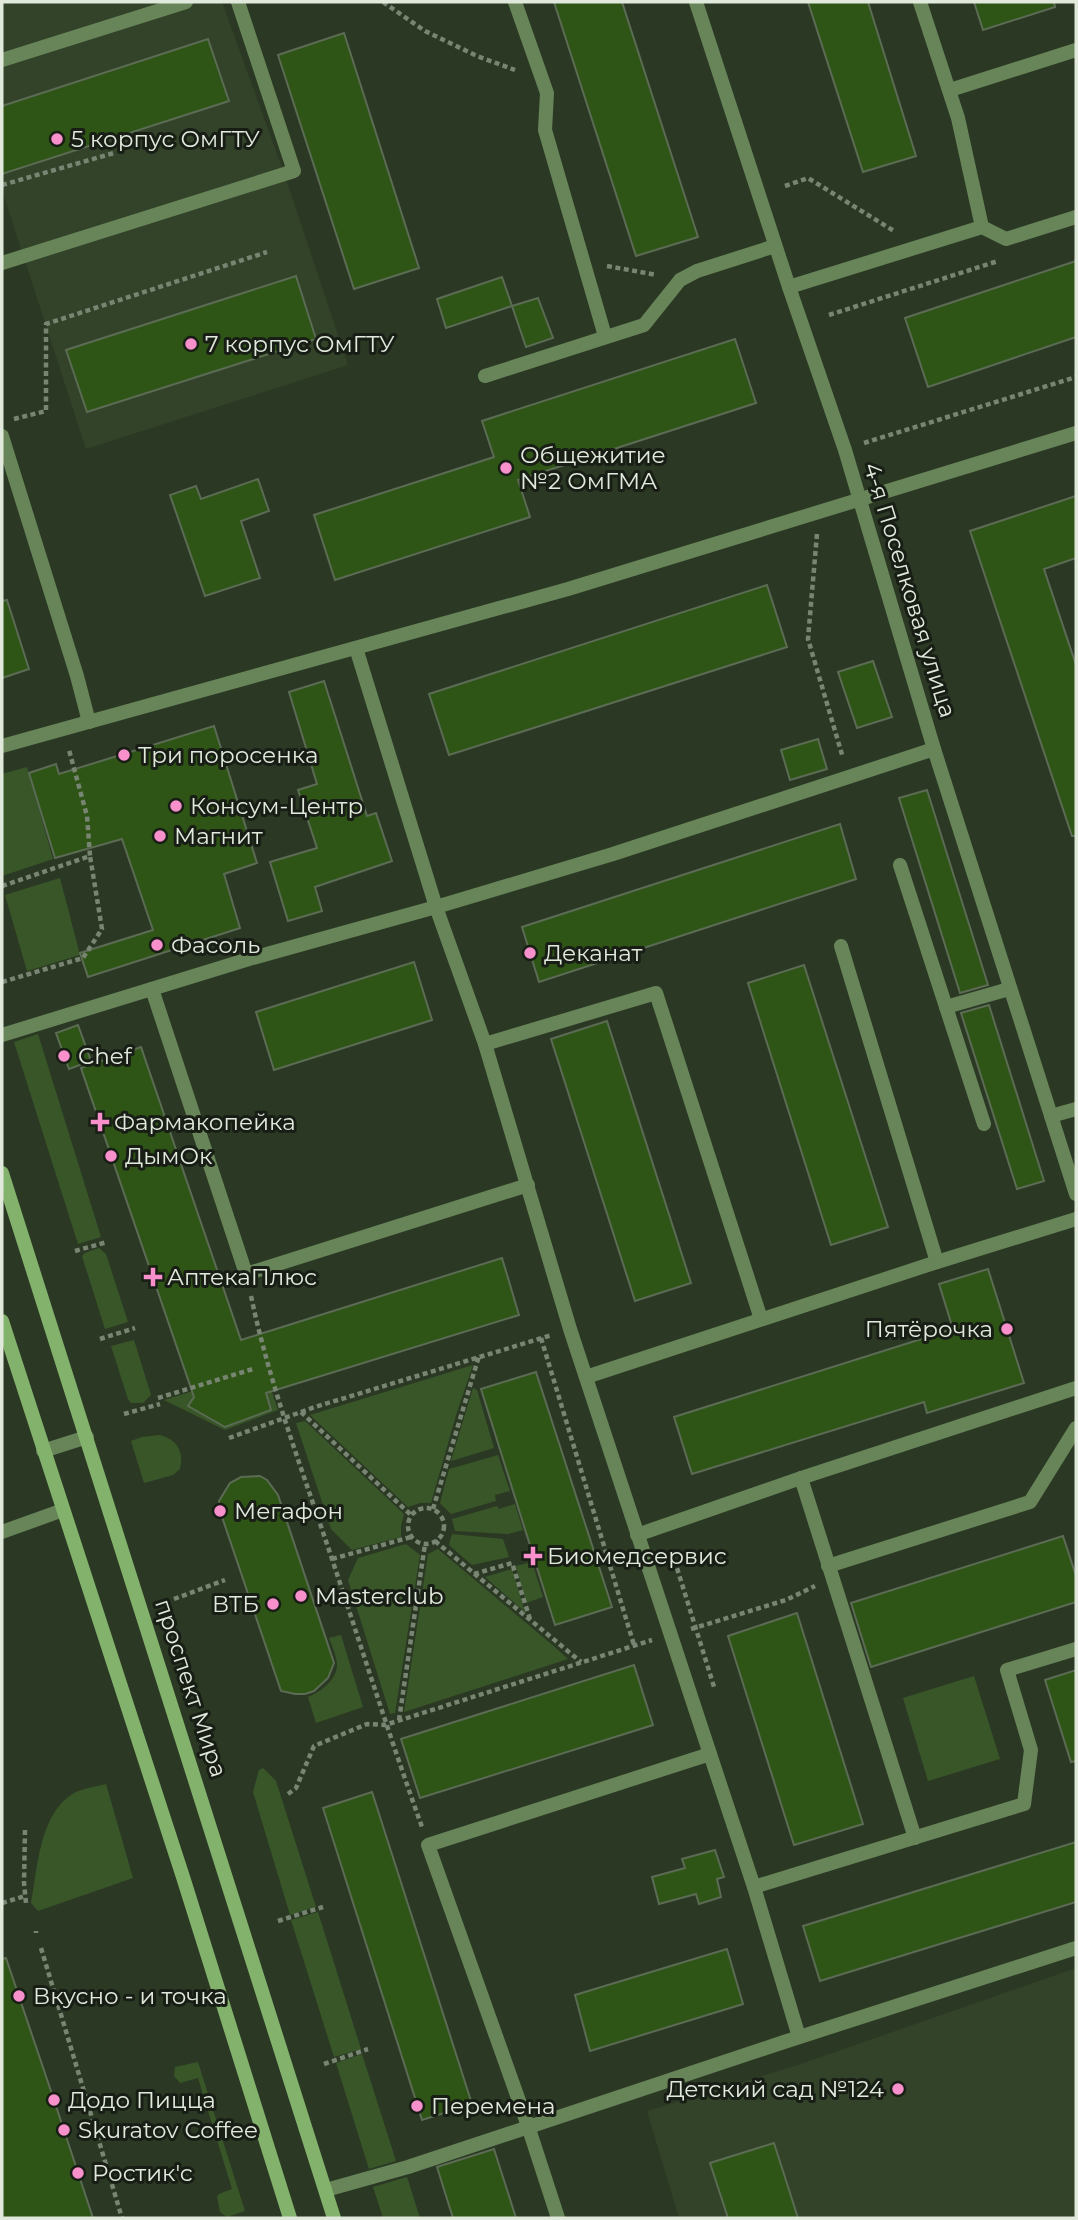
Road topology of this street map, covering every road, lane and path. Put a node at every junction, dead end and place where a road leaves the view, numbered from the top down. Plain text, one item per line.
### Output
1 (186, 2) edge
2 (238, 2) edge
3 (383, 2) edge
4 (515, 2) edge
5 (696, 2) edge
6 (920, 2) edge
7 (1076, 51) edge
8 (2, 60) edge
9 (516, 71) dead end
10 (950, 90) junction
11 (114, 153) dead end
12 (2, 185) edge
13 (785, 186) dead end
14 (1076, 217) edge
15 (982, 227) junction
16 (775, 246) junction
17 (920, 247) junction
18 (267, 252) dead end
19 (582, 261) junction
20 (998, 261) dead end
21 (2, 263) edge
22 (680, 280) junction
23 (789, 287) junction
24 (829, 315) dead end
25 (605, 337) junction
26 (485, 376) dead end
27 (1076, 377) edge
28 (13, 419) dead end
29 (1076, 433) edge
30 (2, 436) edge
31 (859, 444) dead end
32 (860, 500) junction
33 (819, 512) junction
34 (356, 648) junction
35 (89, 722) junction
36 (63, 729) junction
37 (2, 746) edge
38 (934, 749) junction
39 (849, 777) junction
40 (90, 856) junction
41 (900, 865) dead end
42 (2, 886) edge
43 (436, 907) junction
44 (841, 946) dead end
45 (2, 982) edge
46 (152, 989) junction
47 (1009, 989) junction
48 (946, 1007) junction
49 (2, 1035) edge
50 (485, 1044) junction
51 (1076, 1108) edge
52 (1051, 1116) junction
53 (984, 1125) dead end
54 (2, 1173) edge
55 (528, 1185) junction
56 (1076, 1194) edge
57 (1076, 1219) edge
58 (107, 1242) dead end
59 (75, 1251) dead end
60 (937, 1262) junction
61 (246, 1274) junction
62 (761, 1319) junction
63 (2, 1321) edge
64 (135, 1328) dead end
65 (570, 1329) junction
66 (541, 1338) junction
67 (100, 1339) dead end
68 (479, 1356) junction
69 (253, 1368) dead end
70 (586, 1377) junction
71 (1076, 1388) edge
72 (302, 1412) junction
73 (124, 1414) dead end
74 (284, 1419) junction
75 (1076, 1428) edge
76 (87, 1437) junction
77 (229, 1438) dead end
78 (43, 1451) junction
79 (801, 1478) junction
80 (433, 1509) junction
81 (63, 1510) junction
82 (411, 1515) junction
83 (2, 1532) edge
84 (637, 1535) junction
85 (411, 1537) junction
86 (435, 1541) junction
87 (425, 1544) junction
88 (672, 1552) dead end
89 (332, 1559) junction
90 (829, 1572) junction
91 (474, 1574) junction
92 (225, 1580) dead end
93 (174, 1599) dead end
94 (530, 1620) junction
95 (696, 1627) junction
96 (687, 1629) dead end
97 (671, 1634) junction
98 (634, 1645) junction
99 (1076, 1649) edge
100 (581, 1662) junction
101 (716, 1693) dead end
102 (399, 1720) junction
103 (385, 1724) junction
104 (710, 1754) junction
105 (288, 1794) dead end
106 (25, 1830) dead end
107 (915, 1838) junction
108 (428, 1845) junction
109 (754, 1887) junction
110 (25, 1896) junction
111 (2, 1903) edge
112 (26, 1903) dead end
113 (323, 1907) dead end
114 (278, 1920) dead end
115 (41, 1948) dead end
116 (1076, 1948) edge
117 (799, 2037) junction
118 (368, 2049) dead end
119 (324, 2064) dead end
120 (528, 2126) junction
121 (326, 2190) junction
122 (122, 2218) edge
123 (290, 2218) edge
124 (334, 2218) edge
125 (558, 2218) edge

1 - 8 street
2 - 21 street
3 - 9 path
4 - 19 street
5 - 16 street, 4-я Поселковая улица
6 - 10 street
7 - 10 street
10 - 15 street
11 - 12 path
13 - 17 path
14 - 15 street
15 - 17 street
16 - 22 street
16 - 23 street, 4-я Поселковая улица
17 - 23 street
18 - 28 path
19 - 22 path
19 - 25 street
20 - 24 path
22 - 25 street
23 - 32 street, 4-я Поселковая улица
25 - 26 street
27 - 31 path
29 - 32 street
30 - 35 street
32 - 33 street
32 - 38 street, 4-я Поселковая улица
33 - 34 street
33 - 39 path
34 - 35 street
34 - 43 street
35 - 36 street
36 - 37 street
36 - 40 path
38 - 39 street
38 - 47 street, 4-я Поселковая улица
39 - 43 street
40 - 42 path
40 - 45 path
41 - 48 street
43 - 46 street
43 - 50 street
44 - 60 street
46 - 49 street
46 - 61 street
47 - 48 street
47 - 52 street, 4-я Поселковая улица
48 - 53 street
50 - 55 street
50 - 62 street
51 - 52 street
52 - 56 street, 4-я Поселковая улица
54 - 76 main road, проспект Мира
55 - 61 street
55 - 65 street
57 - 60 street
58 - 59 path
60 - 62 street
61 - 74 path
62 - 70 street
63 - 78 main road
64 - 67 path
65 - 66 path
65 - 70 street
66 - 68 path
66 - 98 path
68 - 72 path
68 - 80 path
69 - 73 path
70 - 84 street
71 - 79 street
72 - 74 path
72 - 82 path
74 - 77 path
74 - 89 path
75 - 90 street
76 - 78 street
76 - 121 main road, проспект Мира
78 - 81 main road
79 - 84 street
79 - 90 street
80 - 82 path
80 - 86 path
81 - 83 street
81 - 123 main road
82 - 85 path
84 - 97 street
85 - 87 path
85 - 89 path
86 - 87 path
86 - 91 path
87 - 102 path
88 - 95 path
89 - 103 path
90 - 95 path
90 - 107 street
91 - 94 path
91 - 94 path
92 - 93 path
94 - 100 path
95 - 96 path
95 - 101 path
97 - 98 path
97 - 104 street
98 - 100 path
99 - 107 street
100 - 102 path
102 - 103 path
103 - 105 path
103 - 108 path
104 - 108 street
104 - 109 street
106 - 110 path
107 - 109 street
108 - 120 street
109 - 117 street
110 - 111 path
110 - 112 path
113 - 114 path
115 - 122 path
116 - 117 street
117 - 120 street
118 - 119 path
120 - 121 street
120 - 125 street
121 - 124 main road, проспект Мира

